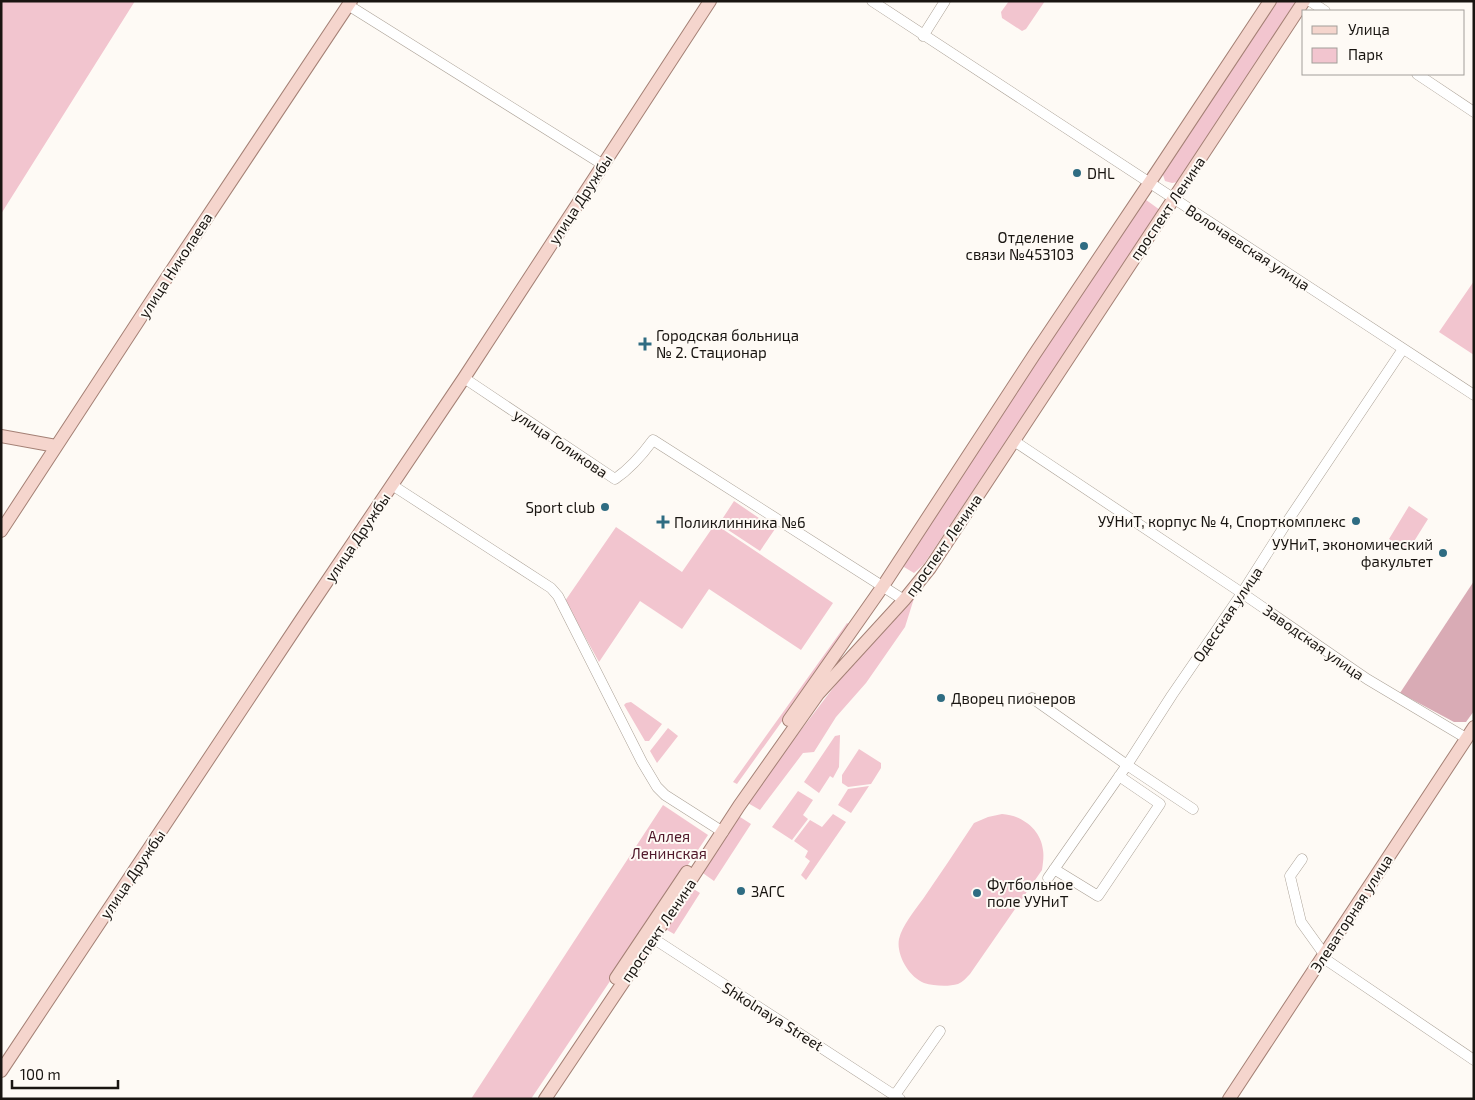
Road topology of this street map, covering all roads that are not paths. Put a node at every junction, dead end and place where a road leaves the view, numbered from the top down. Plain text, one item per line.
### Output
1 (710, 1) edge
2 (872, 1) edge
3 (945, 1) edge
4 (1270, 1) edge
5 (1304, 1) edge
6 (1310, 1) edge
7 (349, 3) edge
8 (1324, 10) edge
9 (923, 36) junction
10 (1418, 75) edge
11 (1474, 112) edge
12 (602, 164) junction
13 (1149, 183) junction
14 (1174, 198) junction
15 (1404, 349) junction
16 (464, 378) junction
17 (1474, 395) edge
18 (1, 436) edge
19 (1014, 441) junction
20 (56, 446) junction
21 (392, 485) junction
22 (1, 531) edge
23 (883, 586) junction
24 (1242, 593) junction
25 (904, 600) junction
26 (1032, 698) dead end
27 (1474, 727) edge
28 (1466, 738) junction
29 (1127, 765) junction
30 (1119, 776) junction
31 (1194, 809) dead end
32 (719, 829) junction
33 (1302, 860) dead end
34 (1054, 869) junction
35 (1048, 878) dead end
36 (649, 936) junction
37 (1323, 956) junction
38 (940, 1030) dead end
39 (1474, 1060) edge
40 (1, 1071) edge
41 (898, 1097) edge
42 (535, 1099) edge
43 (545, 1099) edge
44 (1228, 1099) edge

1 - 12 main road, улица Дружбы
2 - 9 street, Волочаевская улица
3 - 9 street
4 - 13 main road, проспект Ленина
5 - 14 main road, проспект Ленина
6 - 8 street
7 - 12 street
7 - 20 main road, улица Николаева
9 - 13 street, Волочаевская улица
10 - 11 street
12 - 16 main road, улица Дружбы
13 - 14 street, Волочаевская улица
13 - 23 main road, проспект Ленина
14 - 15 street, Волочаевская улица
14 - 19 main road, проспект Ленина
15 - 17 street, Волочаевская улица
15 - 24 street, Одесская улица
16 - 21 main road, улица Дружбы
16 - 23 street, улица Голикова
18 - 20 main road
19 - 24 street, Заводская улица
19 - 25 main road, проспект Ленина
20 - 22 main road, улица Николаева
21 - 32 street
21 - 40 main road, улица Дружбы
23 - 25 street, улица Голикова
23 - 32 main road, проспект Ленина
24 - 28 street, Заводская улица
24 - 29 street, Одесская улица
25 - 32 main road, проспект Ленина
26 - 29 street
27 - 28 main road, Элеваторная улица
28 - 37 main road, Элеваторная улица
29 - 30 street, Одесская улица
29 - 31 street
30 - 34 street, Одесская улица
30 - 34 street
32 - 36 main road, проспект Ленина
33 - 37 street
34 - 35 street, Одесская улица
36 - 41 street, Shkolnaya Street
36 - 42 main road, проспект Ленина
36 - 43 main road, проспект Ленина
37 - 39 street
37 - 44 main road, Элеваторная улица
38 - 41 street

